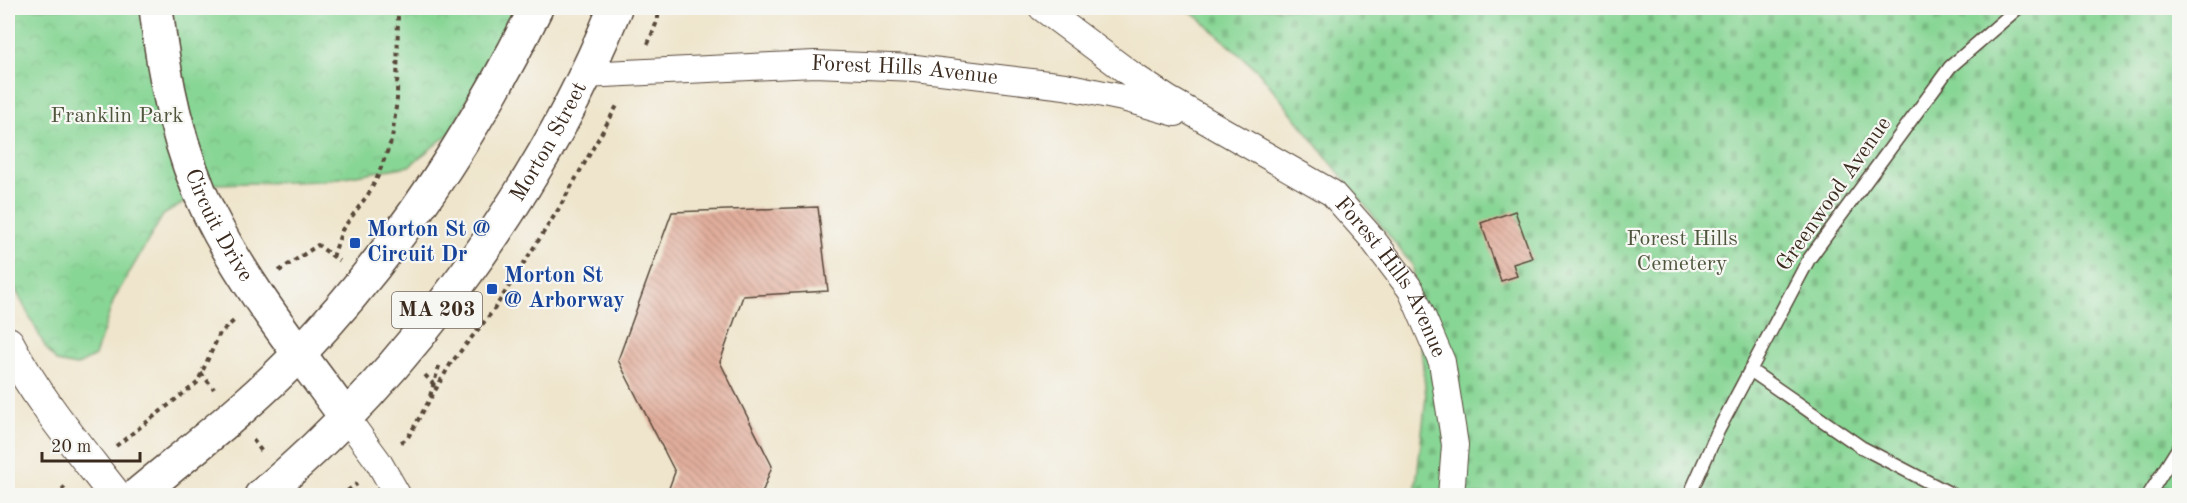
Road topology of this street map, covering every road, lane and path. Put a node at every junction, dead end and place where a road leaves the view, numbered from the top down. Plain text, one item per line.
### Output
1 (156, 8) edge
2 (398, 8) edge
3 (536, 8) edge
4 (615, 8) edge
5 (658, 8) edge
6 (1042, 8) edge
7 (2018, 8) edge
8 (647, 48) dead end
9 (584, 75) junction
10 (621, 99) dead end
11 (1218, 128) junction
12 (333, 257) junction
13 (343, 265) dead end
14 (284, 267) dead end
15 (230, 326) dead end
16 (8, 343) edge
17 (299, 353) junction
18 (420, 370) dead end
19 (1750, 370) junction
20 (201, 373) junction
21 (437, 387) junction
22 (217, 393) dead end
23 (345, 416) junction
24 (394, 445) dead end
25 (2180, 445) edge
26 (108, 452) dead end
27 (2176, 456) edge
28 (362, 478) dead end
29 (116, 495) edge
30 (136, 495) edge
31 (261, 495) edge
32 (340, 495) edge
33 (398, 495) edge
34 (1451, 495) edge
35 (1689, 495) edge
36 (1956, 495) edge
37 (2148, 495) edge

1 - 17 main road, Circuit Drive
2 - 12 path
3 - 17 main road, MA 203
4 - 9 main road, Morton Street / MA 203
5 - 8 path
6 - 11 street, Forest Hills Avenue
7 - 19 lane, Greenwood Avenue
9 - 11 street, Forest Hills Avenue
9 - 23 main road, Morton Street / MA 203
10 - 21 path, Morton Street
11 - 34 street, Forest Hills Avenue
12 - 13 path
12 - 14 path
15 - 20 path
16 - 29 street
17 - 23 main road, Circuit Drive
17 - 30 main road, MA 203
18 - 21 path
19 - 35 lane, Greenwood Avenue
19 - 36 lane
20 - 22 path
20 - 26 path
21 - 24 path, Morton Street
23 - 31 main road, MA 203
23 - 33 street
25 - 27 lane
27 - 37 lane
28 - 32 path

